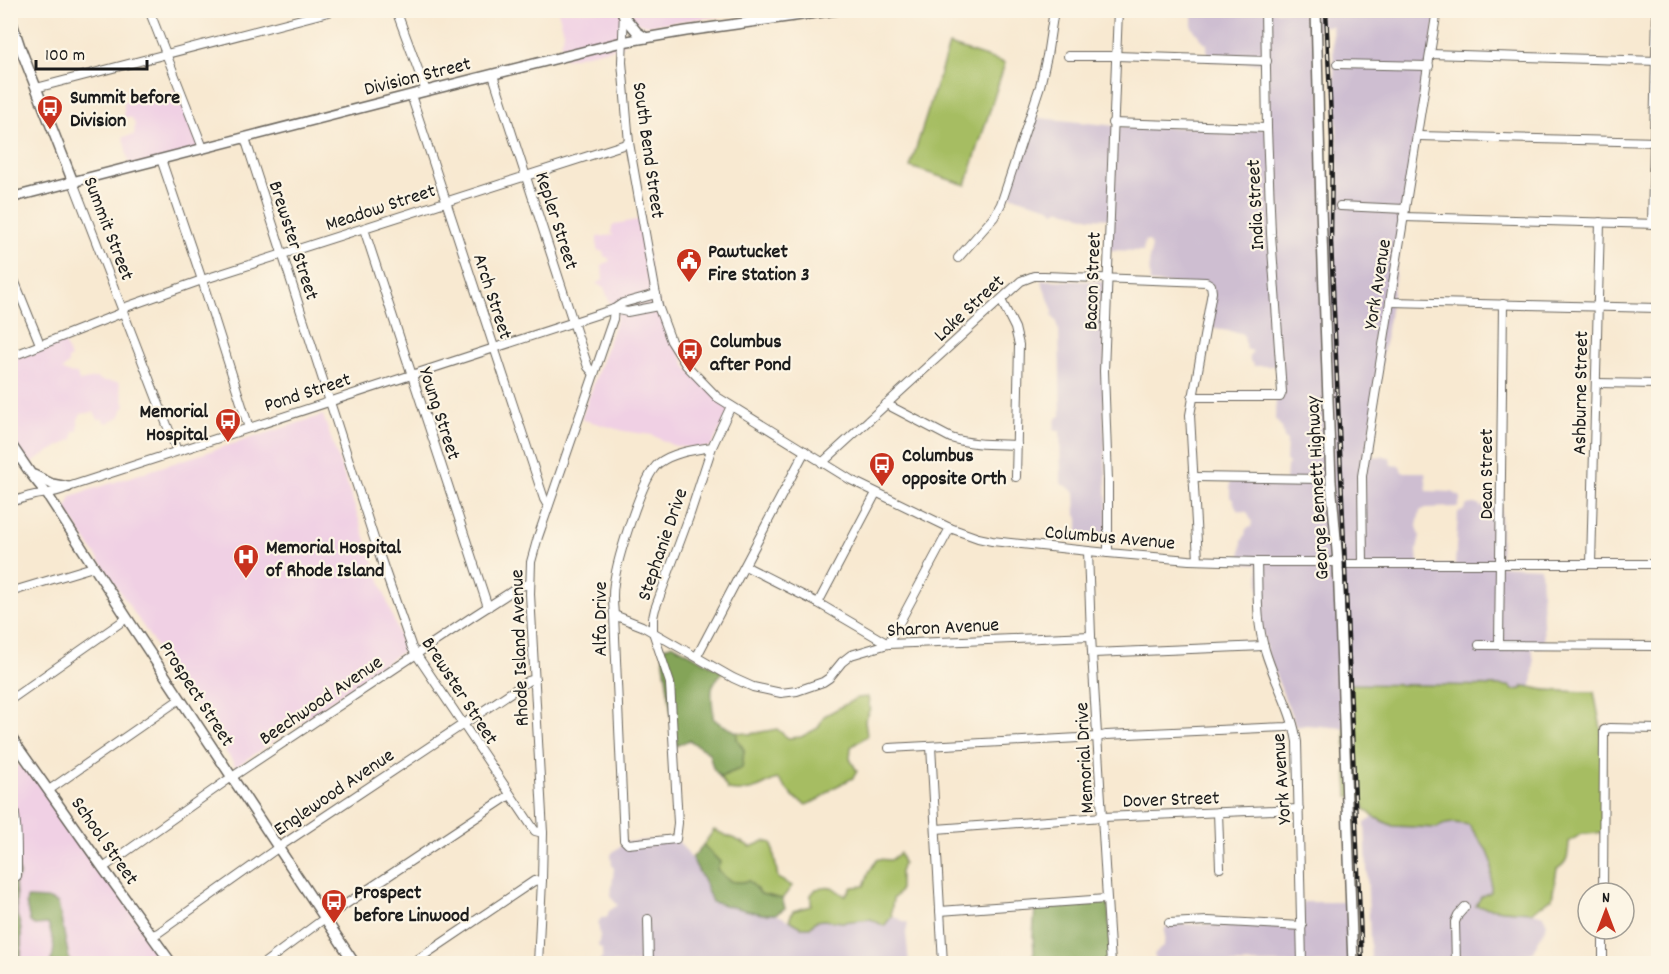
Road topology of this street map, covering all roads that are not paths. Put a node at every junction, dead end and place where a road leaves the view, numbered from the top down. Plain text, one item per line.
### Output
1 (149, 10) edge
2 (336, 10) edge
3 (396, 10) edge
4 (838, 10) edge
5 (1054, 10) edge
6 (1118, 10) edge
7 (1265, 10) edge
8 (1316, 10) edge
9 (1437, 10) edge
10 (1657, 10) edge
11 (624, 13) edge
12 (10, 17) edge
13 (646, 38) junction
14 (14, 39) edge
15 (622, 42) junction
16 (166, 53) junction
17 (1430, 54) junction
18 (1068, 56) dead end
19 (1116, 56) junction
20 (1267, 61) junction
21 (1657, 61) edge
22 (1337, 64) dead end
23 (1429, 66) junction
24 (493, 75) junction
25 (36, 88) junction
26 (426, 91) junction
27 (411, 95) junction
28 (1112, 123) junction
29 (1267, 128) junction
30 (1418, 136) junction
31 (245, 138) junction
32 (1656, 142) edge
33 (629, 143) junction
34 (203, 148) junction
35 (161, 159) junction
36 (526, 176) junction
37 (73, 182) junction
38 (10, 198) edge
39 (446, 202) junction
40 (1340, 206) dead end
41 (1404, 213) junction
42 (1600, 222) junction
43 (1655, 224) edge
44 (364, 229) junction
45 (283, 255) junction
46 (958, 258) dead end
47 (10, 270) edge
48 (1107, 279) junction
49 (202, 280) junction
50 (656, 294) junction
51 (1001, 300) junction
52 (1390, 302) junction
53 (1503, 304) junction
54 (658, 306) junction
55 (1598, 306) junction
56 (1659, 308) edge
57 (614, 309) junction
58 (122, 310) junction
59 (573, 322) junction
60 (40, 344) junction
61 (493, 348) junction
62 (10, 357) edge
63 (411, 374) junction
64 (594, 374) junction
65 (1596, 383) junction
66 (1659, 384) edge
67 (1192, 397) junction
68 (330, 401) junction
69 (886, 404) junction
70 (731, 406) junction
71 (249, 428) junction
72 (10, 443) edge
73 (1017, 445) junction
74 (711, 447) junction
75 (177, 451) junction
76 (805, 451) junction
77 (822, 463) junction
78 (31, 474) junction
79 (1016, 477) dead end
80 (1194, 477) junction
81 (1320, 479) dead end
82 (68, 487) junction
83 (47, 494) junction
84 (876, 494) junction
85 (10, 502) edge
86 (548, 506) junction
87 (950, 528) junction
88 (1088, 551) junction
89 (1108, 553) junction
90 (1198, 560) junction
91 (1257, 562) junction
92 (1338, 562) junction
93 (1501, 563) junction
94 (1362, 564) junction
95 (1591, 564) junction
96 (1659, 564) edge
97 (745, 566) junction
98 (93, 567) junction
99 (530, 584) junction
100 (10, 592) edge
101 (818, 603) junction
102 (488, 607) junction
103 (614, 615) junction
104 (127, 618) junction
105 (653, 632) junction
106 (1091, 636) junction
107 (888, 644) junction
108 (1479, 645) dead end
109 (1499, 645) junction
110 (1264, 646) junction
111 (1659, 646) edge
112 (1093, 653) junction
113 (416, 654) junction
114 (697, 656) junction
115 (535, 679) junction
116 (180, 699) junction
117 (10, 700) edge
118 (463, 724) junction
119 (1293, 725) junction
120 (1659, 729) edge
121 (10, 736) edge
122 (1098, 736) junction
123 (931, 746) junction
124 (890, 748) dead end
125 (232, 777) junction
126 (10, 789) edge
127 (49, 790) junction
128 (510, 795) junction
129 (1299, 809) junction
130 (1218, 812) junction
131 (1103, 817) junction
132 (936, 829) junction
133 (543, 833) junction
134 (676, 839) joint
135 (279, 847) junction
136 (103, 868) junction
137 (1220, 868) dead end
138 (14, 878) edge
139 (542, 880) junction
140 (1603, 881) edge
141 (1107, 900) junction
142 (1465, 907) dead end
143 (940, 911) junction
144 (325, 918) junction
145 (648, 919) dead end
146 (1169, 922) dead end
147 (1302, 926) junction
148 (152, 935) junction
149 (1603, 941) edge
150 (172, 963) edge
151 (263, 963) edge
152 (355, 963) edge
153 (411, 963) edge
154 (538, 963) edge
155 (650, 963) edge
156 (943, 963) edge
157 (1111, 963) edge
158 (1302, 963) edge
159 (1353, 963) edge
160 (1456, 963) edge
161 (1603, 963) edge

1 - 16 street
2 - 16 street
3 - 26 street
4 - 13 main road, Division Street
5 - 46 street
6 - 19 street, Bacon Street
7 - 20 street, India Street
8 - 92 main road, George Bennett Highway
9 - 17 street, York Avenue
10 - 21 street
11 - 13 main road
11 - 15 street, South Bend Street
12 - 14 main road, Summit Street
13 - 15 main road, Division Street
14 - 25 main road, Summit Street
15 - 24 main road, Division Street
15 - 33 street, South Bend Street
16 - 25 street
16 - 34 street
17 - 21 street
17 - 23 street, York Avenue
18 - 19 street
19 - 20 street
19 - 28 street, Bacon Street
20 - 29 street, India Street
21 - 32 street
22 - 23 street
23 - 30 street, York Avenue
24 - 26 main road, Division Street
24 - 36 street, Kepler Street
25 - 37 main road, Summit Street
26 - 27 main road, Division Street
27 - 31 main road, Division Street
27 - 39 street, Arch Street
28 - 29 street
28 - 48 street, Bacon Street
29 - 67 street, India Street
30 - 32 street
30 - 41 street, York Avenue
31 - 34 main road, Division Street
31 - 45 street, Brewster Street
32 - 43 street
33 - 36 street, Meadow Street
33 - 50 street, South Bend Street
34 - 35 main road, Division Street
35 - 37 main road, Division Street
35 - 49 street
36 - 39 street, Meadow Street
36 - 59 street, Kepler Street
37 - 38 main road, Division Street
37 - 58 street, Summit Street
39 - 44 street, Meadow Street
39 - 61 street, Arch Street
40 - 41 street
41 - 42 street
41 - 52 street, York Avenue
42 - 43 street
42 - 55 street, Ashburne Street
44 - 45 street, Meadow Street
44 - 63 street, Young Street
45 - 49 street, Meadow Street
45 - 68 street, Brewster Street
47 - 60 street
48 - 51 street, Lake Street
48 - 67 street, Lake Street
48 - 89 street, Bacon Street
49 - 58 street, Meadow Street
49 - 71 street
50 - 54 street, Columbus Avenue
50 - 57 street, Pond Street
51 - 69 street, Lake Street
51 - 73 street
52 - 53 street
52 - 94 street, York Avenue
53 - 55 street
53 - 93 street, Dean Street
54 - 57 street, Pond Street
54 - 70 street, Columbus Avenue
55 - 56 street
55 - 65 street, Ashburne Street
57 - 59 street, Pond Street
57 - 64 street, Rhode Island Avenue
58 - 60 street, Meadow Street
58 - 75 street, Summit Street
59 - 61 street, Pond Street
59 - 64 street, Kepler Street
60 - 62 street, Meadow Street
61 - 63 street, Pond Street
61 - 86 street, Arch Street
63 - 68 street, Pond Street
63 - 102 street, Young Street
64 - 86 street, Rhode Island Avenue
65 - 66 street
65 - 95 street, Ashburne Street
67 - 80 street
68 - 71 street, Pond Street
68 - 113 street, Brewster Street
69 - 73 street
69 - 77 street, Lake Street
70 - 74 street, Stephanie Drive
70 - 76 street, Columbus Avenue
71 - 75 street, Pond Street
72 - 78 main road, Prospect Street
73 - 79 street
74 - 103 street, Alfa Drive
74 - 105 street, Stephanie Drive
75 - 82 street, Pond Street
76 - 77 street, Columbus Avenue
76 - 97 street
77 - 84 street, Columbus Avenue
78 - 82 main road
78 - 83 main road, Prospect Street
80 - 81 street
80 - 90 street
82 - 83 street, Pond Street
83 - 85 street, Pond Street
83 - 98 main road, Prospect Street
84 - 87 street, Columbus Avenue
84 - 101 street
86 - 99 street, Rhode Island Avenue
87 - 88 street, Columbus Avenue
87 - 107 street
88 - 89 street, Columbus Avenue
88 - 106 street, Memorial Drive
89 - 90 street, Columbus Avenue
90 - 91 street, Columbus Avenue
91 - 92 street, Columbus Avenue
91 - 110 street, York Avenue
92 - 94 street, Columbus Avenue
92 - 159 main road, George Bennett Highway
93 - 94 street, Columbus Avenue
93 - 95 street, Columbus Avenue
93 - 109 street, Dean Street
95 - 96 street, Columbus Avenue
97 - 101 street
97 - 114 street
98 - 100 street
98 - 104 main road, Prospect Street
99 - 102 street, Beechwood Avenue
99 - 115 street, Rhode Island Avenue
101 - 107 street
102 - 113 street, Beechwood Avenue
103 - 105 street, Sharon Avenue
103 - 134 street, Alfa Drive
104 - 116 main road, Prospect Street
104 - 117 street
105 - 114 street, Sharon Avenue
105 - 134 street, Stephanie Drive
106 - 107 street, Sharon Avenue
106 - 112 street, Memorial Drive
107 - 114 street, Sharon Avenue
108 - 109 street
109 - 111 street
110 - 112 street
110 - 119 street, York Avenue
112 - 122 street, Memorial Drive
113 - 118 street, Brewster Street
113 - 125 street, Beechwood Avenue
115 - 118 street, Englewood Avenue
115 - 133 street, Rhode Island Avenue
116 - 125 main road, Prospect Street
116 - 127 street
118 - 128 street, Brewster Street
118 - 135 street, Englewood Avenue
119 - 122 street
119 - 129 street, York Avenue
120 - 140 street
121 - 127 main road, School Street
122 - 123 street
122 - 131 street, Memorial Drive
123 - 124 street
123 - 132 street
125 - 135 main road, Prospect Street
125 - 136 street, Beechwood Avenue
126 - 138 street
127 - 136 main road, School Street
128 - 133 street, Brewster Street
128 - 144 street
129 - 130 street, Dover Street
129 - 147 street, York Avenue
130 - 131 street, Dover Street
130 - 137 street
131 - 132 street, Dover Street
131 - 141 street, Memorial Drive
132 - 143 street
133 - 139 street, Rhode Island Avenue
135 - 144 main road, Prospect Street
135 - 148 street, Englewood Avenue
136 - 148 main road, School Street
139 - 153 street
139 - 154 street, Rhode Island Avenue
141 - 143 street
141 - 157 street, Memorial Drive
142 - 160 street
143 - 156 street
144 - 151 street
144 - 152 main road, Prospect Street
145 - 155 street
146 - 147 street
147 - 158 street, York Avenue
148 - 150 main road, School Street
149 - 161 street

